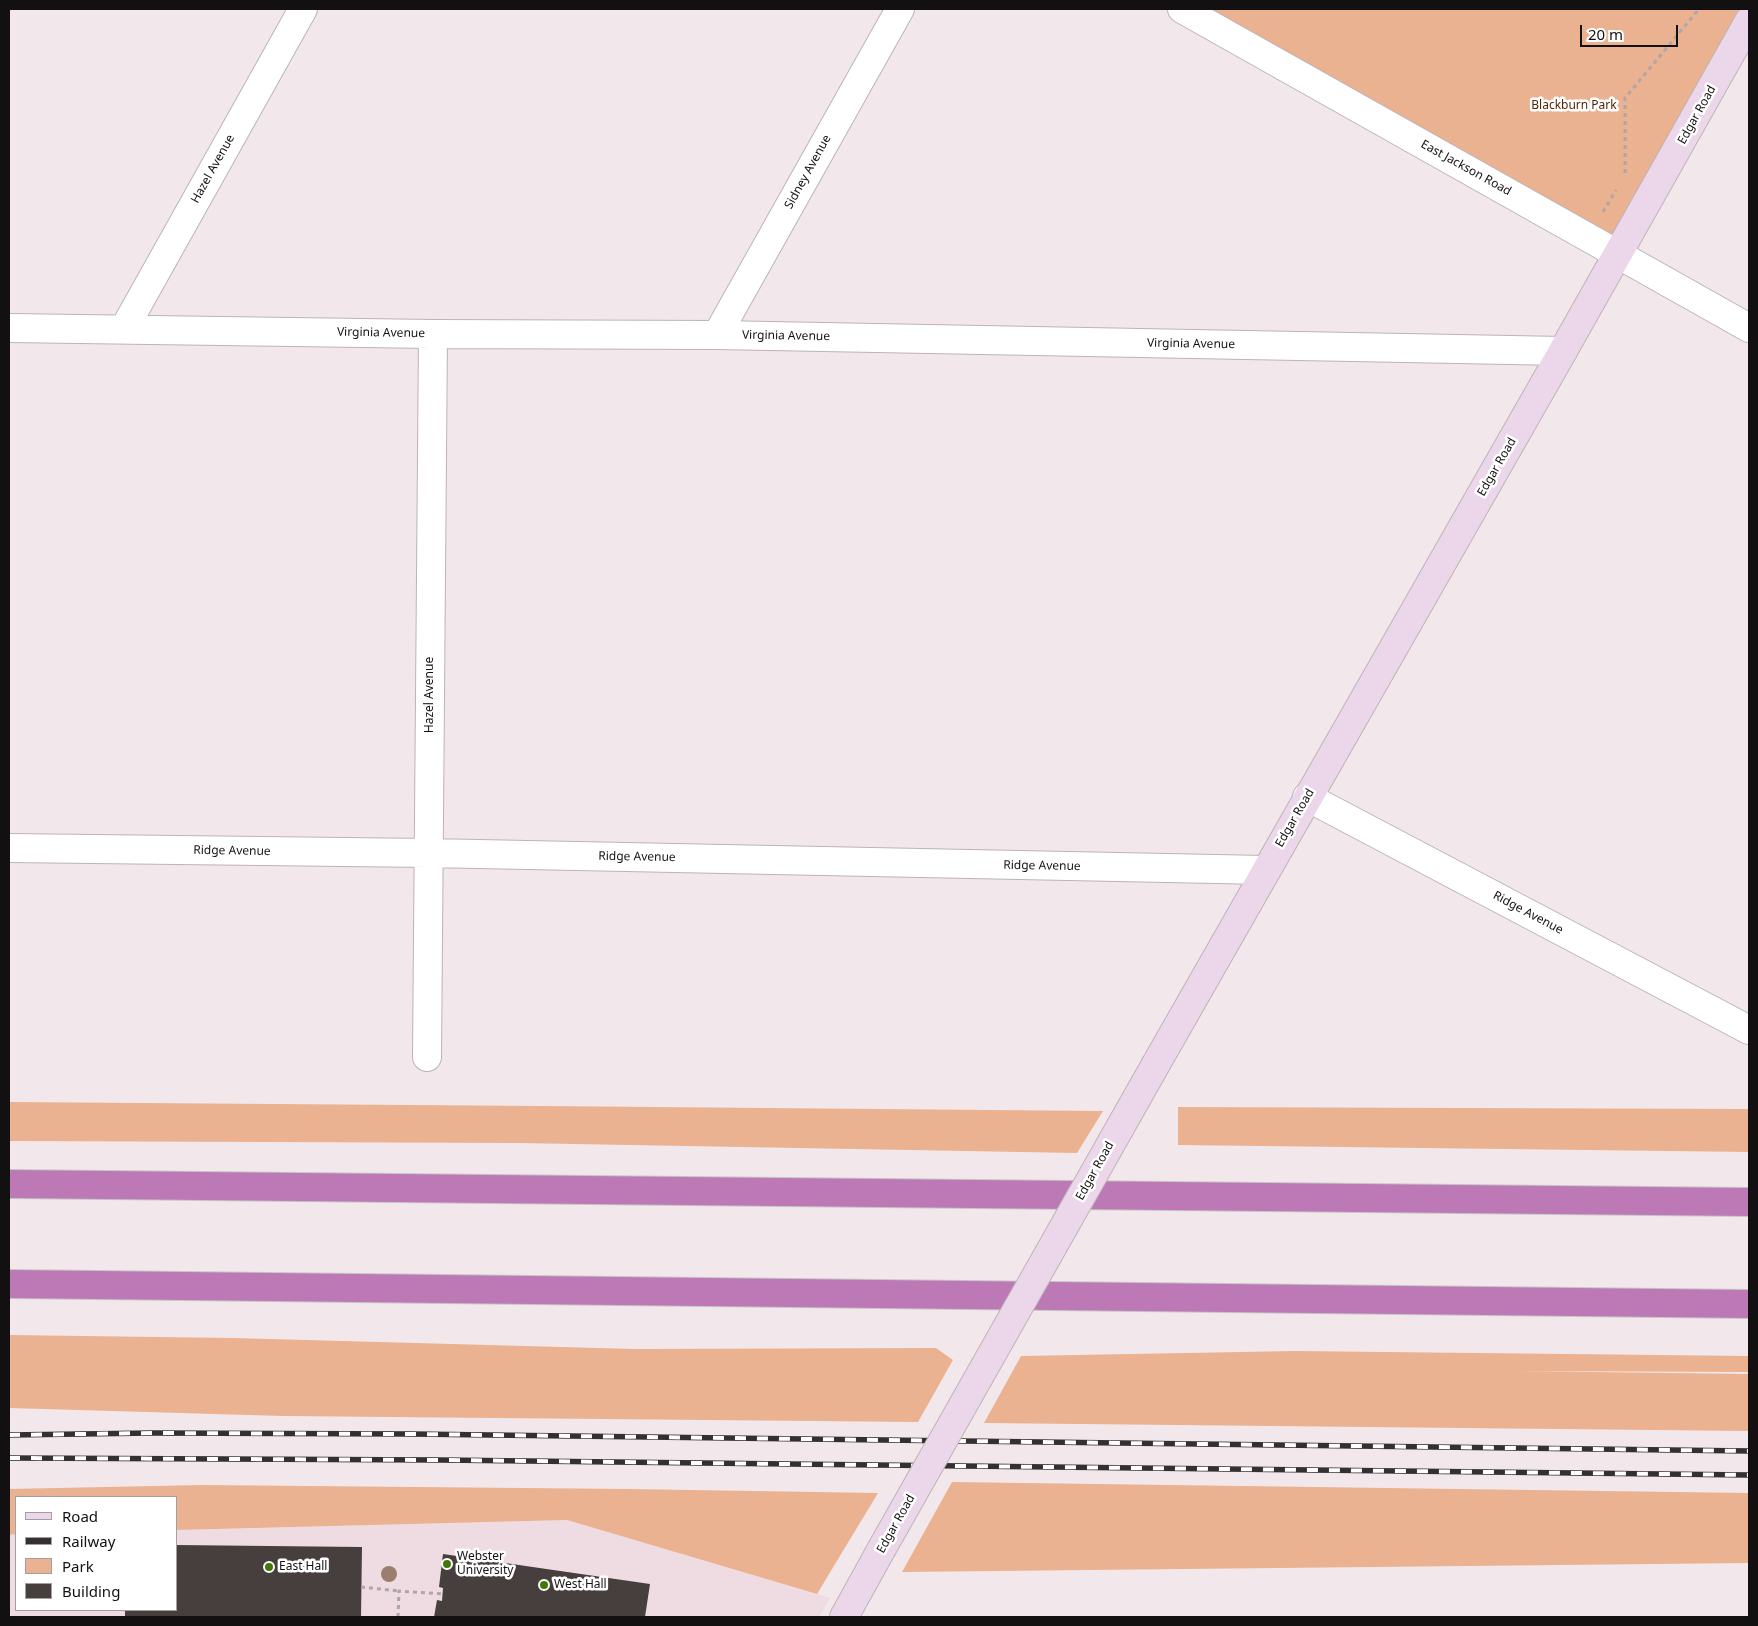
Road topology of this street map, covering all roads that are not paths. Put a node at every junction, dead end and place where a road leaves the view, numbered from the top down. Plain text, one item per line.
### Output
1 (303, 9) edge
2 (900, 9) edge
3 (1182, 9) edge
4 (1749, 21) edge
5 (1619, 253) junction
6 (9, 328) edge
7 (1749, 328) edge
8 (124, 329) junction
9 (433, 334) junction
10 (716, 335) junction
11 (1563, 351) junction
12 (1308, 797) junction
13 (9, 848) edge
14 (429, 853) junction
15 (1265, 870) junction
16 (1749, 1030) edge
17 (427, 1057) dead end
18 (9, 1184) edge
19 (1749, 1202) edge
20 (9, 1284) edge
21 (1749, 1304) edge
22 (844, 1617) edge

1 - 8 street, Hazel Avenue
2 - 10 street, Sidney Avenue
3 - 5 street, East Jackson Road
4 - 5 street, Edgar Road
5 - 7 street, East Jackson Road
5 - 11 street, Edgar Road
6 - 8 street, Virginia Avenue
8 - 9 street, Virginia Avenue
9 - 10 street, Virginia Avenue
9 - 14 street, Hazel Avenue
10 - 11 street, Virginia Avenue
11 - 12 street, Edgar Road
12 - 15 street, Edgar Road
12 - 16 street, Ridge Avenue
13 - 14 street, Ridge Avenue
14 - 15 street, Ridge Avenue
14 - 17 street, Hazel Avenue
15 - 22 street, Edgar Road, bridge
18 - 19 highway
20 - 21 highway

